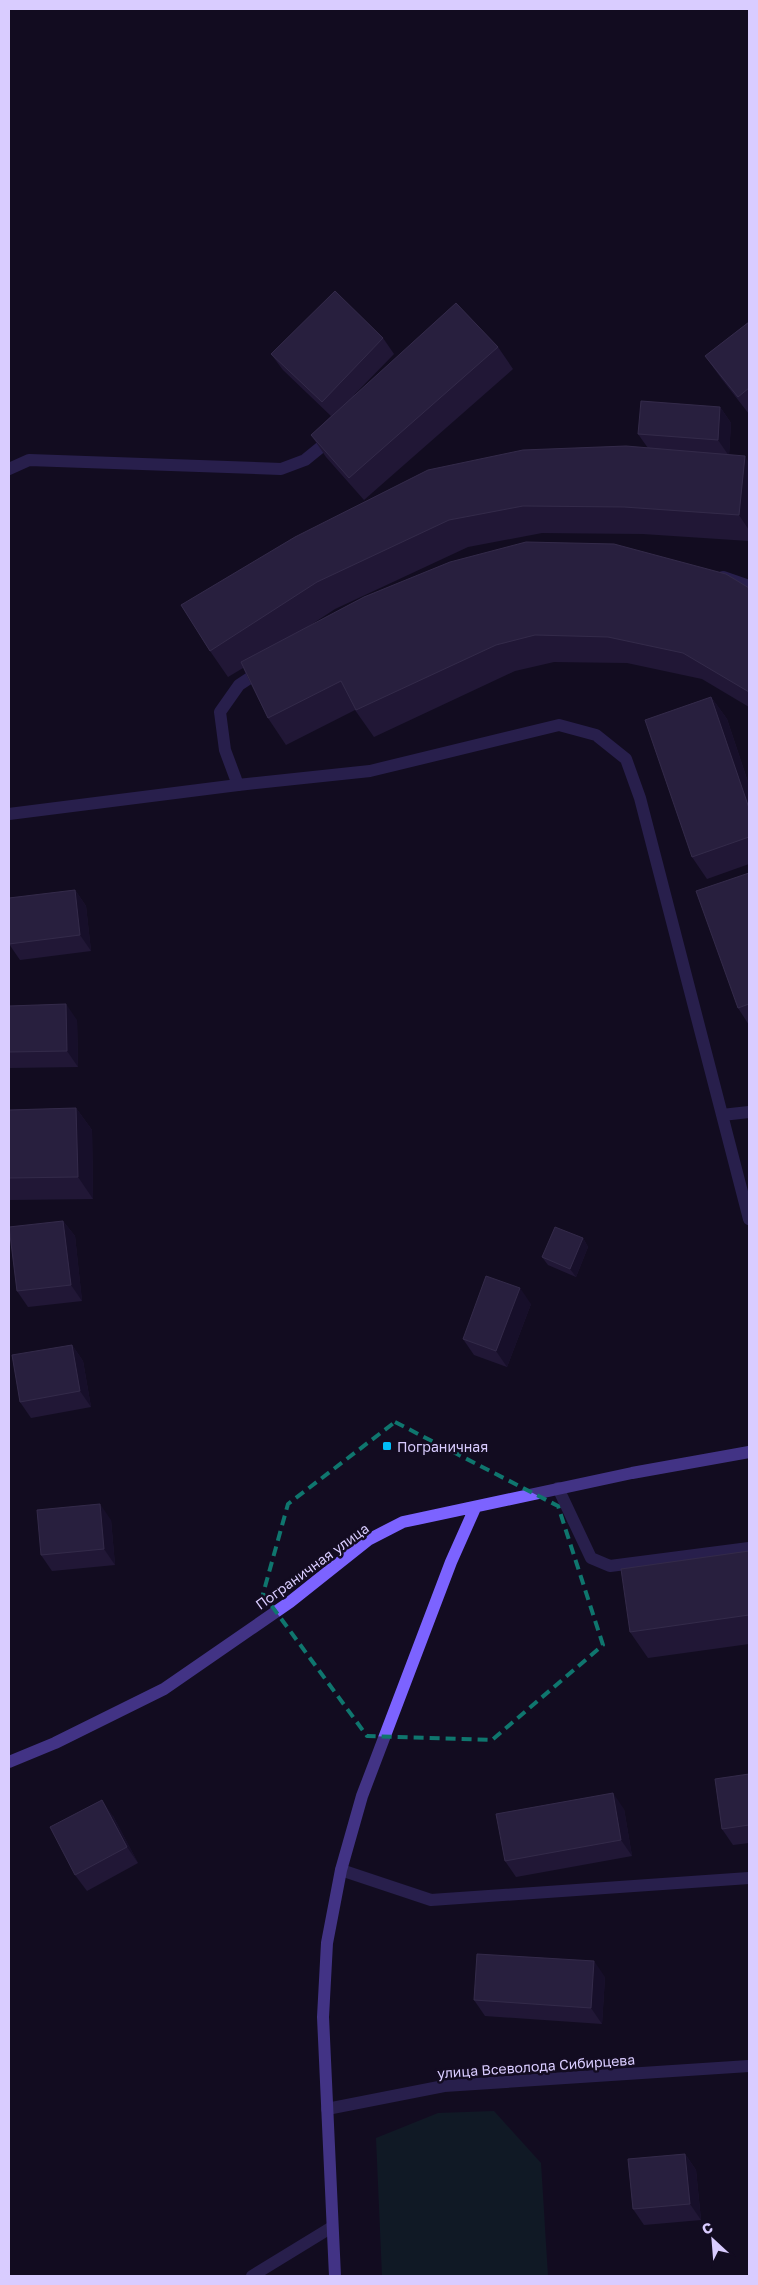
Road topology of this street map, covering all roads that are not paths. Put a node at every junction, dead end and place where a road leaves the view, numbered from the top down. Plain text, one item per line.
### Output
1 (343, 428) edge
2 (9, 469) edge
3 (713, 574) edge
4 (749, 586) edge
5 (273, 662) edge
6 (238, 785) junction
7 (9, 814) edge
8 (749, 1112) edge
9 (722, 1115) junction
10 (749, 1219) edge
11 (749, 1452) edge
12 (558, 1488) junction
13 (476, 1508) junction
14 (749, 1548) edge
15 (9, 1762) edge
16 (342, 1870) junction
17 (749, 1878) edge
18 (749, 2066) edge
19 (327, 2109) junction
20 (332, 2227) junction
21 (252, 2276) edge
22 (335, 2276) edge

1 - 2 street
3 - 4 street
5 - 6 street
6 - 7 street
6 - 9 street
8 - 9 street
9 - 10 street
11 - 12 main road, Пограничная улица
12 - 13 main road, Пограничная улица
12 - 14 street
13 - 15 main road, Пограничная улица
13 - 16 main road
16 - 17 street
16 - 19 main road
18 - 19 street, улица Всеволода Сибирцева
19 - 20 main road
20 - 21 street
20 - 22 main road

